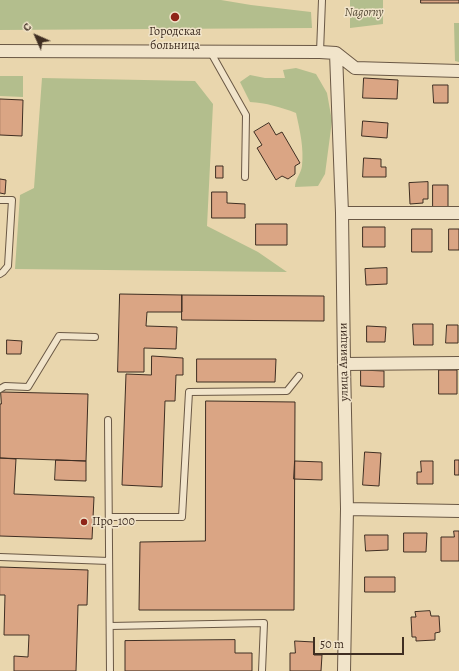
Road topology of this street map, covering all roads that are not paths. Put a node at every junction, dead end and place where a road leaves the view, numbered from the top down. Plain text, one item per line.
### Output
1 (322, 0) edge
2 (0, 50) edge
3 (210, 51) junction
4 (320, 52) junction
5 (336, 53) junction
6 (459, 71) edge
7 (245, 177) dead end
8 (0, 200) edge
9 (342, 213) junction
10 (459, 213) edge
11 (0, 274) edge
12 (95, 337) dead end
13 (459, 363) edge
14 (344, 364) junction
15 (299, 376) dead end
16 (0, 389) edge
17 (108, 420) dead end
18 (347, 509) junction
19 (459, 511) edge
20 (109, 517) junction
21 (0, 557) edge
22 (109, 561) junction
23 (110, 626) junction
24 (110, 671) edge
25 (262, 671) edge
26 (344, 671) edge

1 - 4 lane
2 - 3 street
3 - 4 street
3 - 7 lane
4 - 5 street
5 - 6 street
5 - 9 street, улица Авиации
8 - 11 lane
9 - 10 street
9 - 14 street, улица Авиации
12 - 16 lane
13 - 14 street
14 - 18 street, улица Авиации
15 - 20 lane
17 - 20 lane
18 - 19 street
18 - 26 street, улица Авиации
20 - 22 lane
21 - 22 lane
22 - 23 lane
23 - 24 lane
23 - 25 lane

